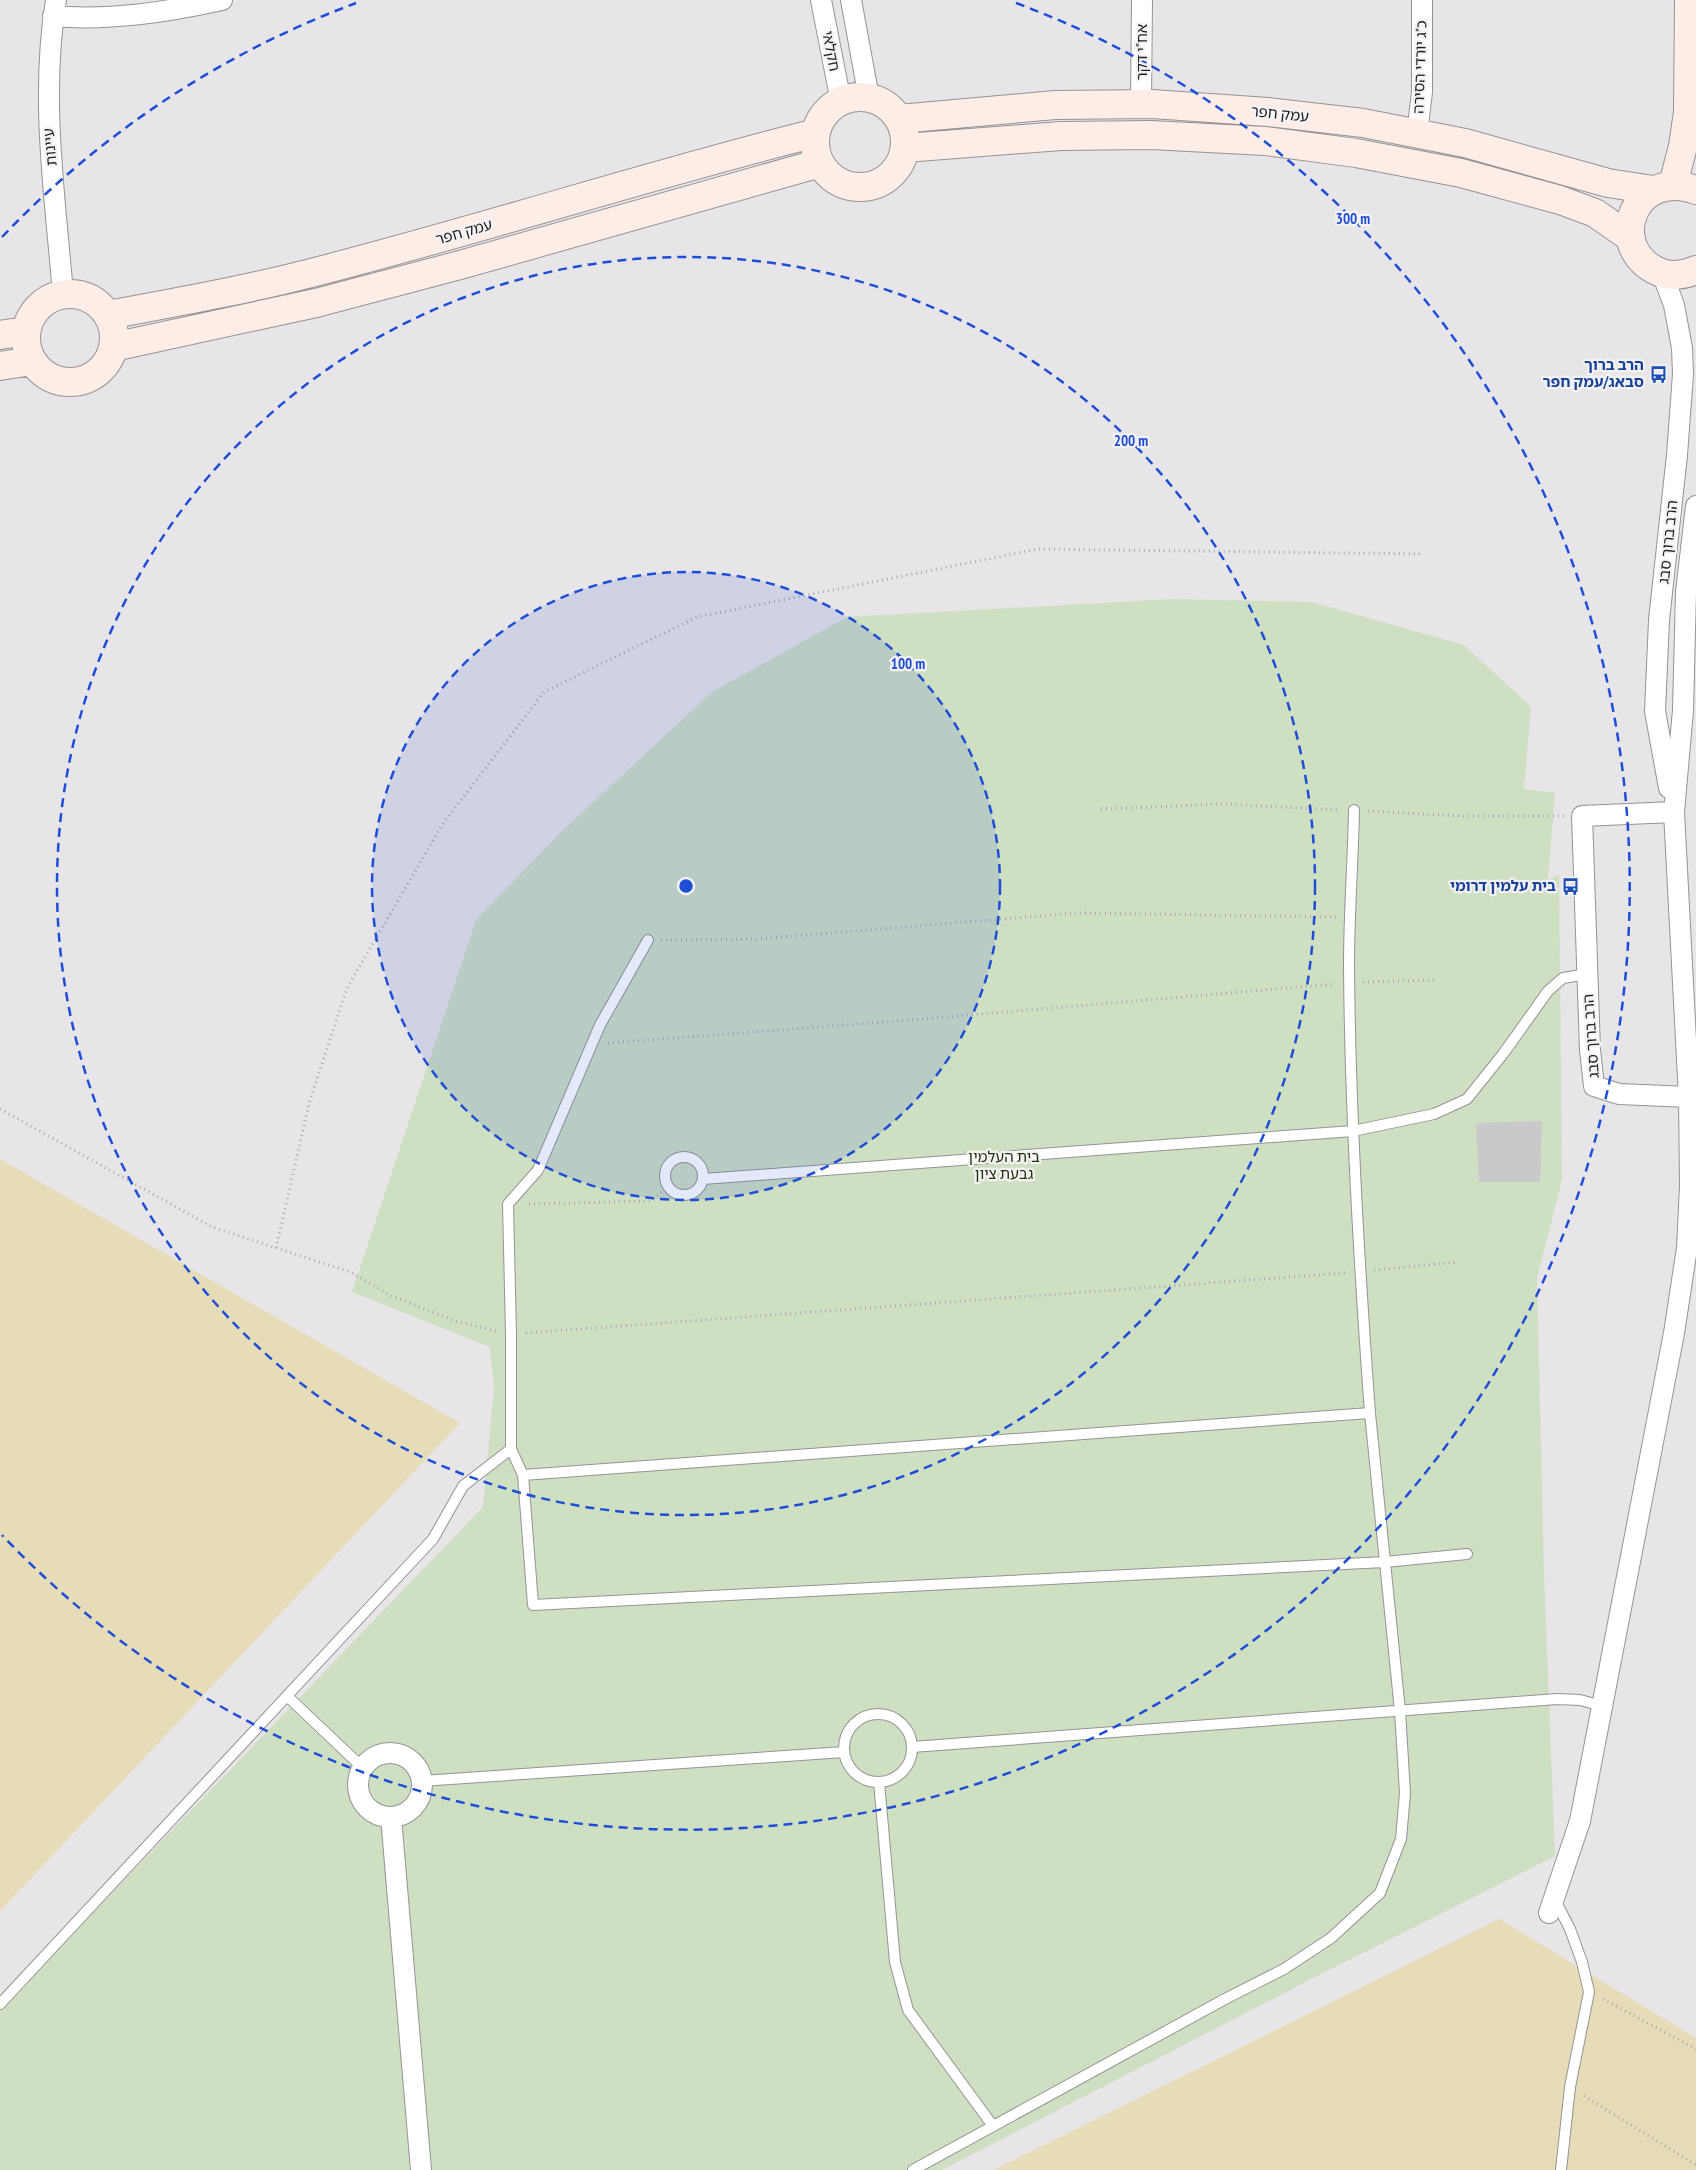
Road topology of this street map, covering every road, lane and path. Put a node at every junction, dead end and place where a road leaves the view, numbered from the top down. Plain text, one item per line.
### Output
1 (222, 0) edge
2 (821, 0) edge
3 (851, 0) edge
4 (1142, 0) edge
5 (1422, 0) edge
6 (1689, 0) edge
7 (54, 8) edge
8 (869, 98) junction
9 (841, 102) junction
10 (1141, 104) junction
11 (899, 119) junction
12 (816, 132) junction
13 (1417, 134) junction
14 (905, 148) junction
15 (820, 163) junction
16 (1674, 188) edge
17 (1631, 238) junction
18 (1696, 270) edge
19 (1662, 273) junction
20 (63, 294) junction
21 (108, 315) junction
22 (26, 331) junction
23 (0, 335) edge
24 (113, 347) junction
25 (32, 361) junction
26 (0, 366) edge
27 (1696, 506) edge
28 (1423, 554) dead end
29 (1354, 810) dead end
30 (1674, 812) junction
31 (1351, 917) junction
32 (648, 940) joint
33 (1587, 974) junction
34 (1435, 980) dead end
35 (1350, 983) junction
36 (592, 1044) junction
37 (1689, 1098) junction
38 (0, 1109) edge
39 (1353, 1131) junction
40 (703, 1179) junction
41 (667, 1187) junction
42 (508, 1204) junction
43 (276, 1248) junction
44 (1458, 1262) dead end
45 (1360, 1272) junction
46 (511, 1334) junction
47 (1370, 1413) junction
48 (511, 1449) junction
49 (523, 1475) junction
50 (1467, 1554) dead end
51 (1385, 1562) junction
52 (287, 1696) junction
53 (1602, 1706) junction
54 (1400, 1711) junction
55 (912, 1747) junction
56 (844, 1752) junction
57 (363, 1768) junction
58 (421, 1781) junction
59 (879, 1782) junction
60 (391, 1817) junction
61 (1552, 1905) joint
62 (1589, 1992) junction
63 (0, 2004) edge
64 (1696, 2049) edge
65 (1570, 2087) junction
66 (993, 2126) junction
67 (1696, 2165) edge
68 (421, 2170) edge
69 (913, 2170) edge
70 (1561, 2170) edge

1 - 7 street
2 - 9 street, חקלאי
3 - 8 street, חקלאי
4 - 10 street, אח"י דקר
5 - 13 street, כ"ג יורדי הסירה
6 - 16 street
7 - 20 street, עיינות
8 - 9 street
8 - 11 street
9 - 12 street
10 - 11 street, עמק חפר
10 - 13 street, עמק חפר
11 - 14 street
12 - 15 street
12 - 21 street, עמק חפר
13 - 16 street, עמק חפר
14 - 15 street
14 - 17 street, עמק חפר
15 - 24 street, עמק חפר
16 - 17 street
17 - 19 street
18 - 19 street
19 - 30 street, הרב ברוך סבג
20 - 21 street
20 - 22 street
21 - 24 street
22 - 23 street
22 - 25 street
24 - 25 street
25 - 26 street
27 - 30 street, הרב ברוך סבג
28 - 43 path
29 - 31 lane
30 - 33 street, הרב ברוך סבג
30 - 37 street, הרב ברוך סבג
31 - 32 path
31 - 35 lane
32 - 36 lane
33 - 37 street, הרב ברוך סבג
33 - 39 lane
34 - 35 path
35 - 36 path
35 - 39 lane
36 - 42 lane
37 - 53 street
38 - 43 path
39 - 40 lane
39 - 45 lane
40 - 41 lane
40 - 41 lane
41 - 42 path
42 - 46 lane
43 - 46 path
44 - 45 path
45 - 46 path
45 - 47 lane
46 - 48 lane
47 - 49 lane
47 - 51 lane
48 - 49 lane
48 - 52 lane
49 - 51 lane
50 - 51 lane
51 - 54 lane
52 - 57 lane
52 - 63 lane
53 - 54 lane
53 - 61 street
54 - 55 lane
54 - 66 lane
55 - 56 lane
55 - 59 lane
56 - 58 lane
56 - 59 lane
57 - 58 street
57 - 60 street
58 - 60 street
59 - 66 lane
60 - 68 street
61 - 62 lane
62 - 64 path
62 - 65 lane
65 - 67 path
65 - 70 lane
66 - 69 lane

